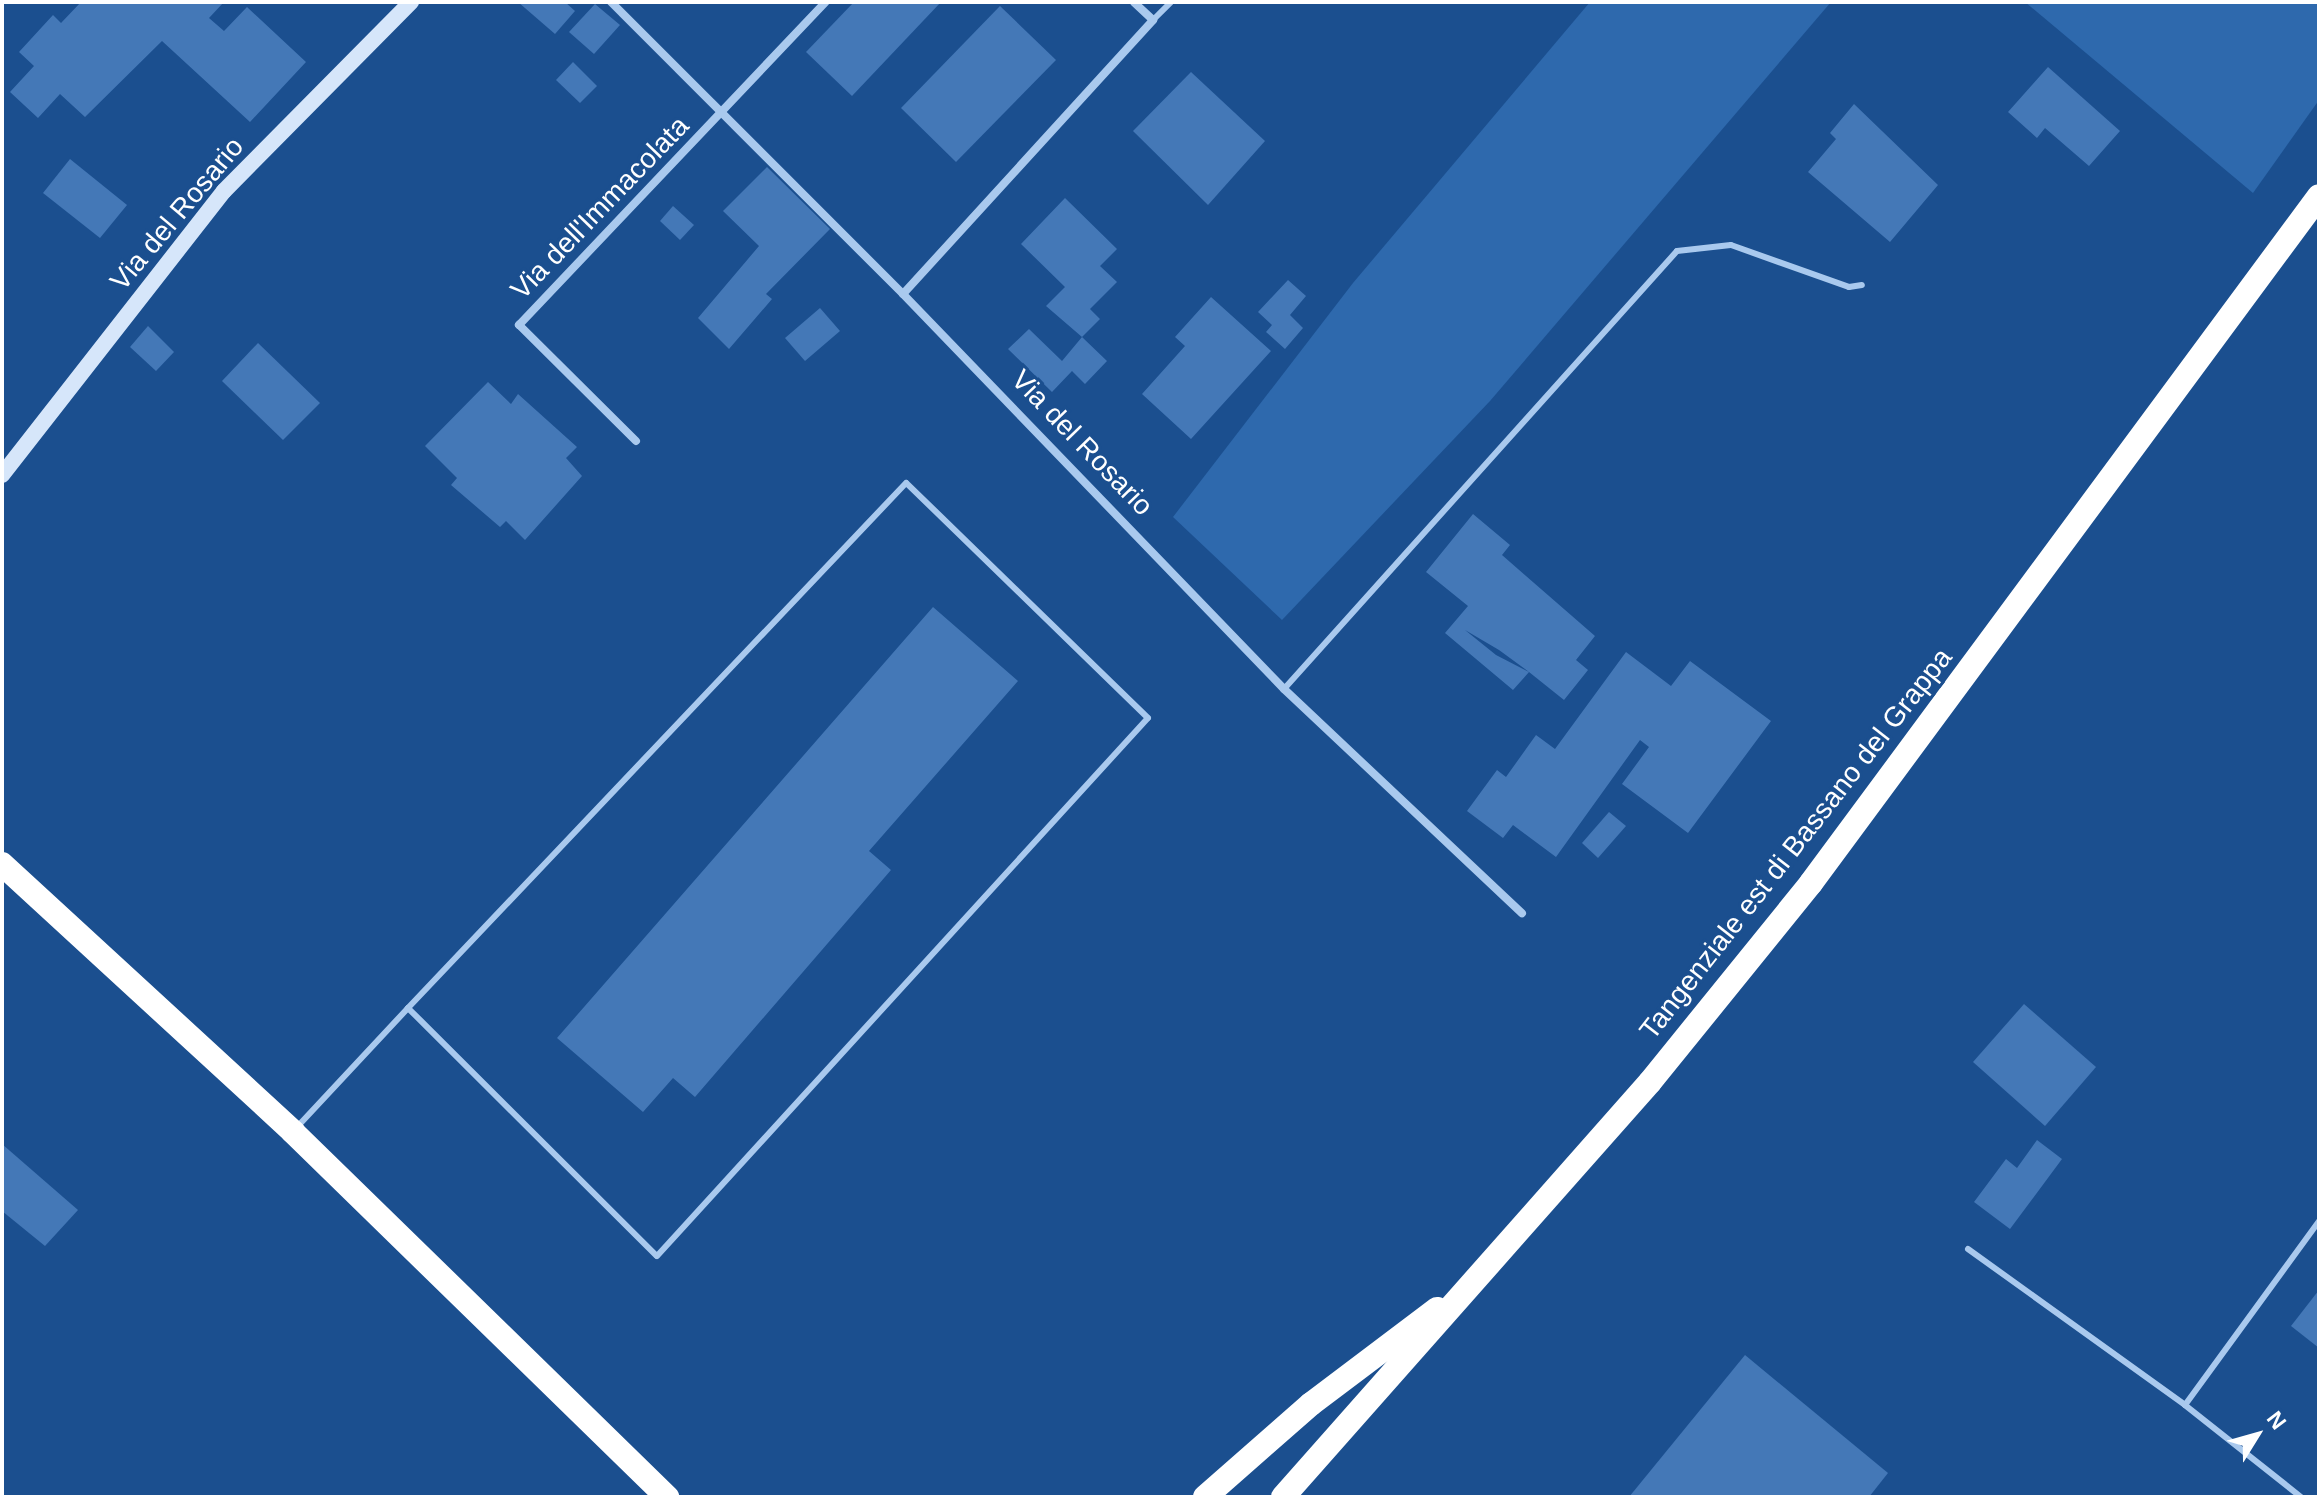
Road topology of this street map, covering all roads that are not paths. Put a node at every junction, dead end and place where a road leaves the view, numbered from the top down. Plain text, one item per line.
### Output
1 (411, 2) edge
2 (611, 2) edge
3 (825, 2) edge
4 (1134, 2) edge
5 (1171, 2) edge
6 (1153, 20) junction
7 (722, 113) junction
8 (2319, 196) edge
9 (1862, 285) dead end
10 (903, 294) junction
11 (636, 441) dead end
12 (2, 475) edge
13 (1284, 689) junction
14 (2, 864) edge
15 (1522, 913) dead end
16 (408, 1008) junction
17 (293, 1132) junction
18 (2319, 1221) edge
19 (1968, 1249) dead end
20 (1478, 1279) junction
21 (2185, 1405) junction
22 (667, 1497) edge
23 (1205, 1497) edge
24 (1283, 1497) edge
25 (2301, 1497) edge

1 - 12 street, Via del Rosario
2 - 7 street, Via del Rosario
3 - 7 street, Via dell'Immacolata
4 - 6 street
5 - 6 lane
6 - 10 street
7 - 10 street, Via del Rosario
7 - 11 street, Via dell'Immacolata
8 - 20 highway, Tangenziale est di Bassano del Grappa
9 - 13 lane
10 - 13 street, Via del Rosario
13 - 15 street, Via del Rosario
14 - 17 highway
16 - 16 lane
16 - 17 lane
17 - 22 highway
18 - 21 lane
19 - 21 lane
20 - 23 highway
20 - 24 highway, Tangenziale est di Bassano del Grappa
21 - 25 lane

